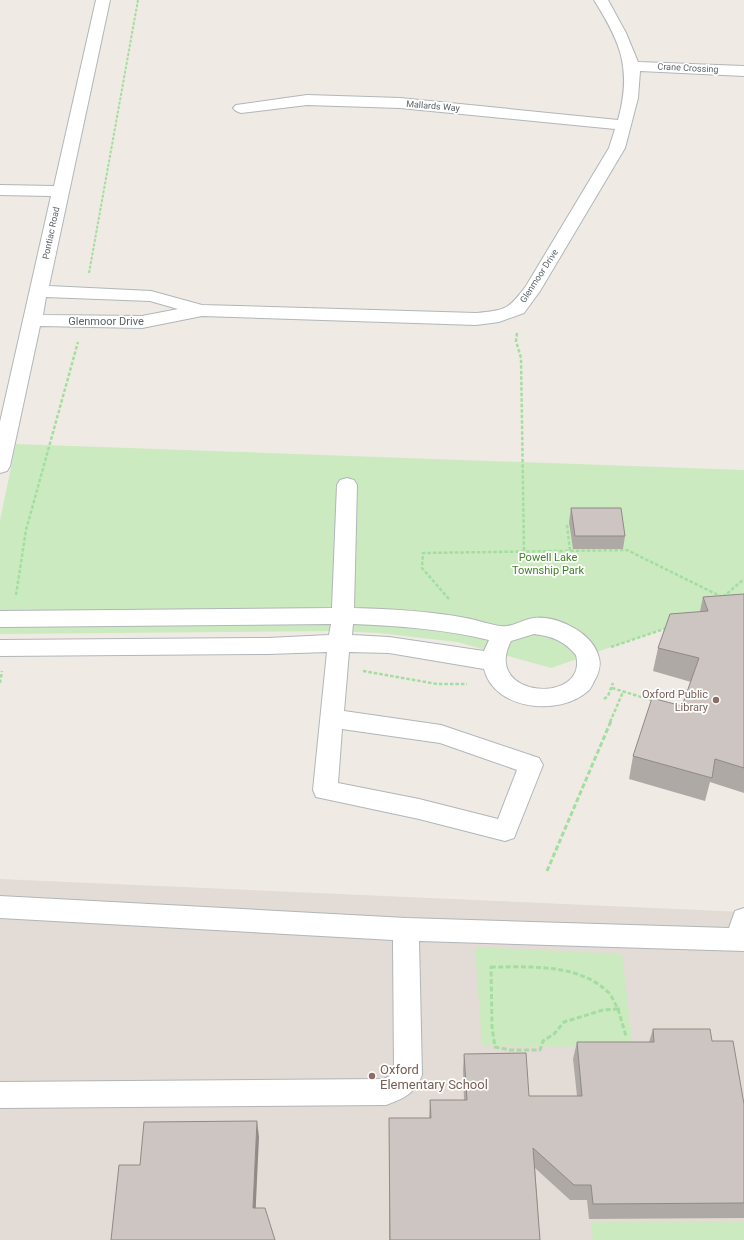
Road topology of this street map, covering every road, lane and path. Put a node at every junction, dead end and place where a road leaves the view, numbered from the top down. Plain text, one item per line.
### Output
1 (103, 0) edge
2 (601, 0) edge
3 (632, 66) junction
4 (744, 71) edge
5 (241, 108) dead end
6 (624, 125) junction
7 (0, 190) edge
8 (60, 191) junction
9 (39, 291) junction
10 (518, 309) junction
11 (202, 310) junction
12 (32, 320) junction
13 (0, 466) edge
14 (347, 485) dead end
15 (567, 525) dead end
16 (570, 551) junction
17 (524, 552) junction
18 (744, 579) edge
19 (723, 597) junction
20 (717, 601) edge
21 (343, 616) junction
22 (0, 619) edge
23 (467, 626) junction
24 (670, 627) edge
25 (504, 635) junction
26 (339, 643) junction
27 (0, 648) edge
28 (607, 649) dead end
29 (493, 661) junction
30 (613, 682) dead end
31 (612, 688) junction
32 (622, 692) junction
33 (659, 703) edge
34 (598, 704) dead end
35 (331, 718) junction
36 (547, 872) dead end
37 (0, 907) edge
38 (406, 929) junction
39 (742, 933) edge
40 (620, 1009) junction
41 (626, 1036) dead end
42 (0, 1095) edge

1 - 8 street, Pontiac Road
2 - 3 street, Glenmoor Drive
3 - 4 street, Crane Crossing
3 - 6 street, Glenmoor Drive
5 - 6 street, Mallards Way
6 - 10 street, Glenmoor Drive
7 - 8 street
8 - 9 street, Pontiac Road
9 - 11 street, Glenmoor Drive
9 - 12 street, Pontiac Road
10 - 11 street, Glenmoor Drive
10 - 17 path
11 - 12 street, Glenmoor Drive
12 - 13 street, Pontiac Road
14 - 21 street
15 - 16 path
16 - 17 path
16 - 19 path
17 - 23 path
18 - 19 path
19 - 20 path
21 - 22 street
21 - 23 street
21 - 26 street
23 - 25 street
24 - 28 path
25 - 29 street
25 - 29 street
26 - 27 street
26 - 29 street
26 - 35 street
30 - 31 path
31 - 32 path
31 - 34 path
32 - 33 path
32 - 36 path
35 - 35 street
37 - 38 street
38 - 39 street
38 - 42 street
40 - 40 path
40 - 41 path

